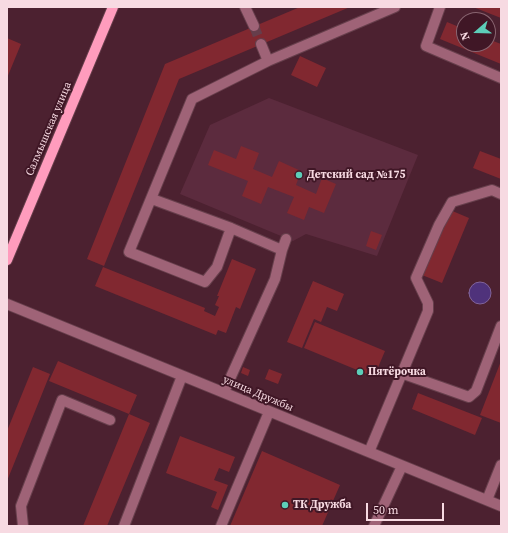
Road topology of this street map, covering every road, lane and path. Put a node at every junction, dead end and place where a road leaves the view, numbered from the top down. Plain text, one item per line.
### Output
1 (112, 7) edge
2 (246, 7) edge
3 (395, 7) edge
4 (440, 7) edge
5 (254, 26) tunnel mouth
6 (261, 44) tunnel mouth
7 (268, 61) junction
8 (501, 78) edge
9 (501, 194) edge
10 (152, 199) junction
11 (231, 228) junction
12 (286, 239) dead end
13 (282, 250) junction
14 (7, 257) edge
15 (7, 304) edge
16 (501, 326) edge
17 (401, 374) junction
18 (182, 376) junction
19 (224, 392) junction
20 (269, 412) junction
21 (110, 420) dead end
22 (369, 452) junction
23 (501, 465) edge
24 (402, 466) junction
25 (487, 500) junction
26 (501, 506) edge
27 (23, 526) edge
28 (124, 526) edge
29 (221, 526) edge
30 (374, 526) edge

1 - 14 main road, Салмышская улица
2 - 5 street
3 - 7 street
4 - 8 street
6 - 7 street
7 - 10 street
9 - 17 street
10 - 11 street
10 - 11 street
11 - 13 street
12 - 13 street
13 - 19 street
15 - 18 street, улица Дружбы
16 - 17 street
17 - 22 street
18 - 19 street, улица Дружбы
18 - 28 street
19 - 20 street, улица Дружбы
20 - 22 street, улица Дружбы
20 - 29 street
21 - 27 street
22 - 24 street, улица Дружбы
23 - 25 street
24 - 25 street, улица Дружбы
24 - 30 street
25 - 26 street, улица Дружбы

